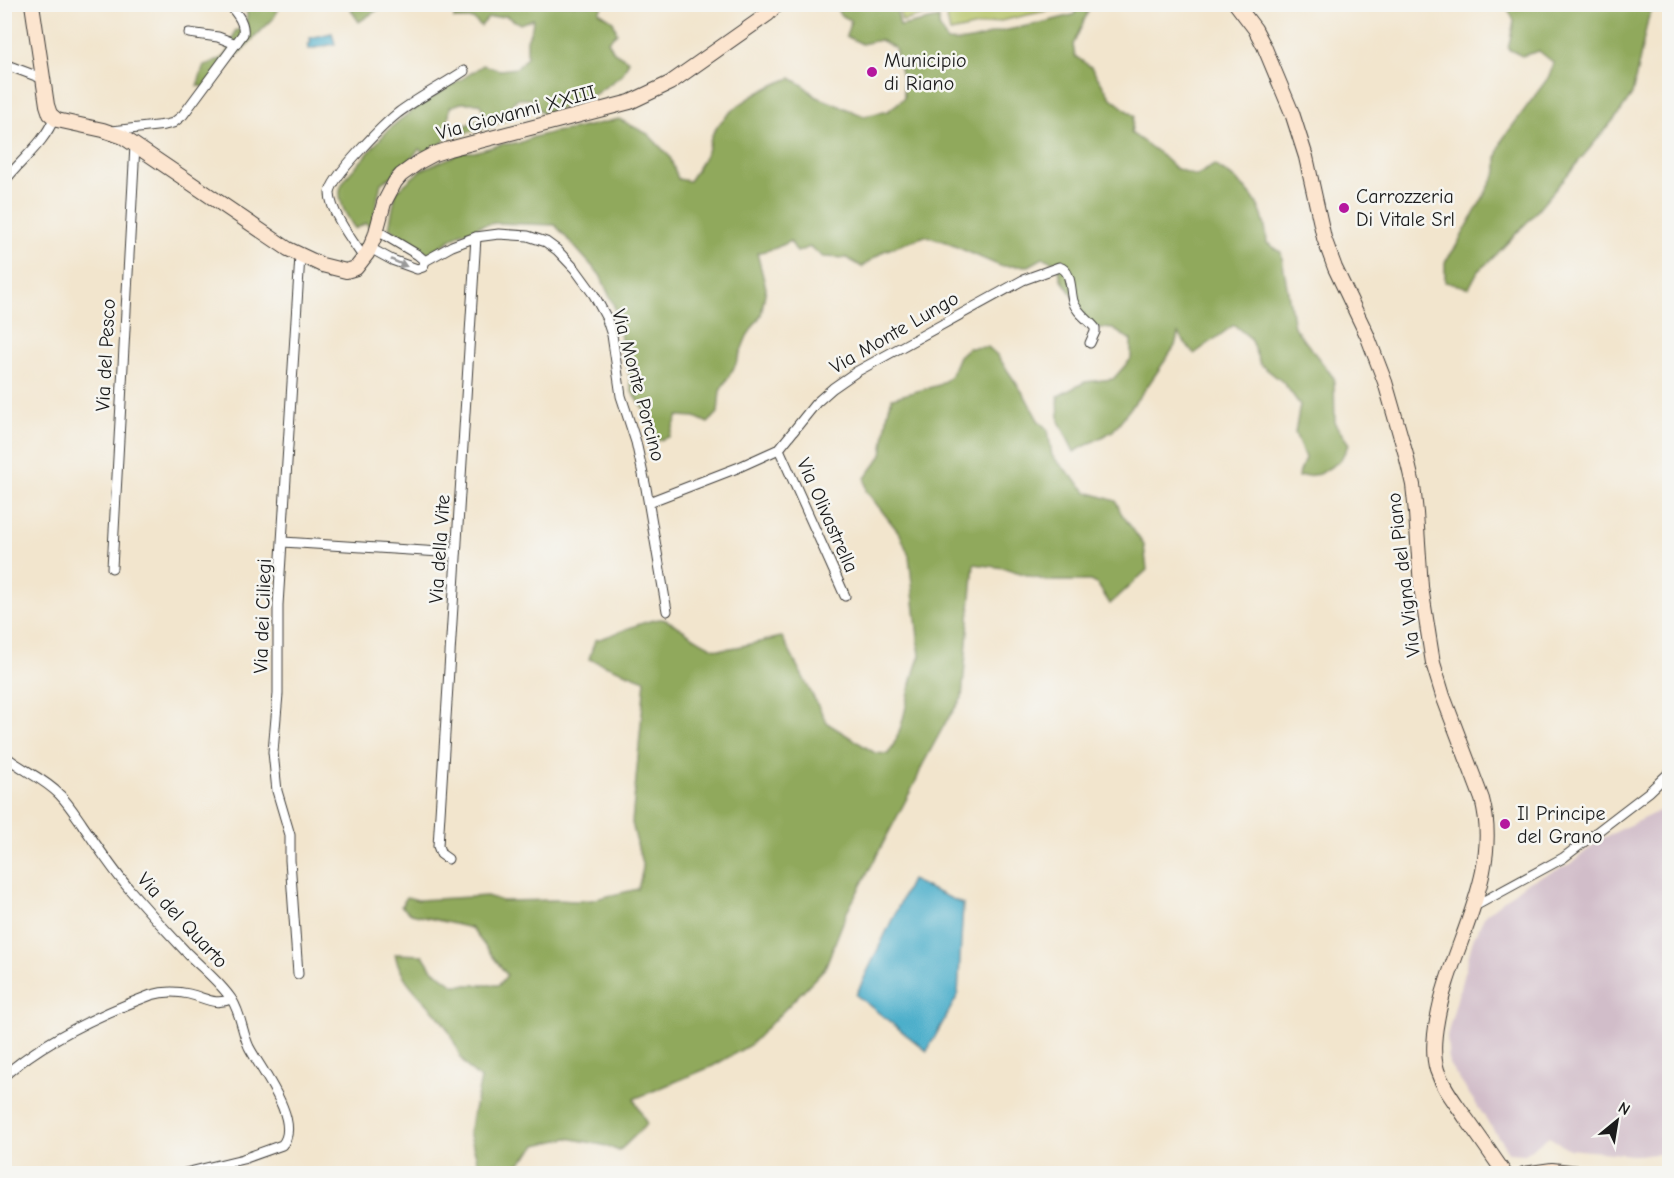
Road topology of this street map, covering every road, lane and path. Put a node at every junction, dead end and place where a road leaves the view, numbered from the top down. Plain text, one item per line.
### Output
1 (32, 4) edge
2 (229, 4) edge
3 (777, 4) edge
4 (1236, 4) edge
5 (189, 33) dead end
6 (236, 44) junction
7 (4, 64) edge
8 (464, 71) dead end
9 (44, 79) junction
10 (54, 118) junction
11 (110, 131) junction
12 (135, 145) junction
13 (4, 182) edge
14 (376, 230) junction
15 (476, 237) junction
16 (367, 253) junction
17 (300, 256) junction
18 (425, 261) junction
19 (1090, 343) dead end
20 (779, 448) junction
21 (649, 502) junction
22 (283, 542) junction
23 (456, 553) junction
24 (112, 568) dead end
25 (845, 596) dead end
26 (667, 611) dead end
27 (4, 755) edge
28 (1670, 772) edge
29 (448, 859) dead end
30 (1473, 908) junction
31 (298, 974) dead end
32 (231, 999) junction
33 (4, 1076) edge
34 (181, 1173) edge
35 (1505, 1173) edge
36 (1524, 1173) edge
37 (1588, 1173) edge

1 - 9 main road
2 - 6 street
3 - 14 main road, Via Giovanni XXIII
4 - 30 main road, Via Vigna del Piano
5 - 6 street
6 - 11 street
7 - 9 street
8 - 16 street
9 - 10 main road
10 - 11 main road
10 - 13 street
11 - 12 main road
12 - 17 main road
12 - 24 street, Via del Pesco
14 - 16 main road, Via Giovanni XXIII
14 - 18 street
15 - 18 street, Via Monte Porcino
15 - 21 street, Via Monte Porcino
15 - 23 street, Via della Vite
16 - 17 main road
16 -> 18 street, Via Monte Porcino
17 - 22 street, Via dei Ciliegi
19 - 20 street, Via Monte Lungo
20 - 21 street, Via Monte Lungo
20 - 25 street, Via Olivastrella
21 - 26 street, Via Monte Porcino
22 - 23 street
22 - 31 street, Via dei Ciliegi
23 - 29 street, Via della Vite
27 - 32 street, Via del Quarto
28 - 30 street
30 - 35 main road, Via Vigna del Piano
32 - 33 street
32 - 34 street, Via del Quarto
36 - 37 main road

